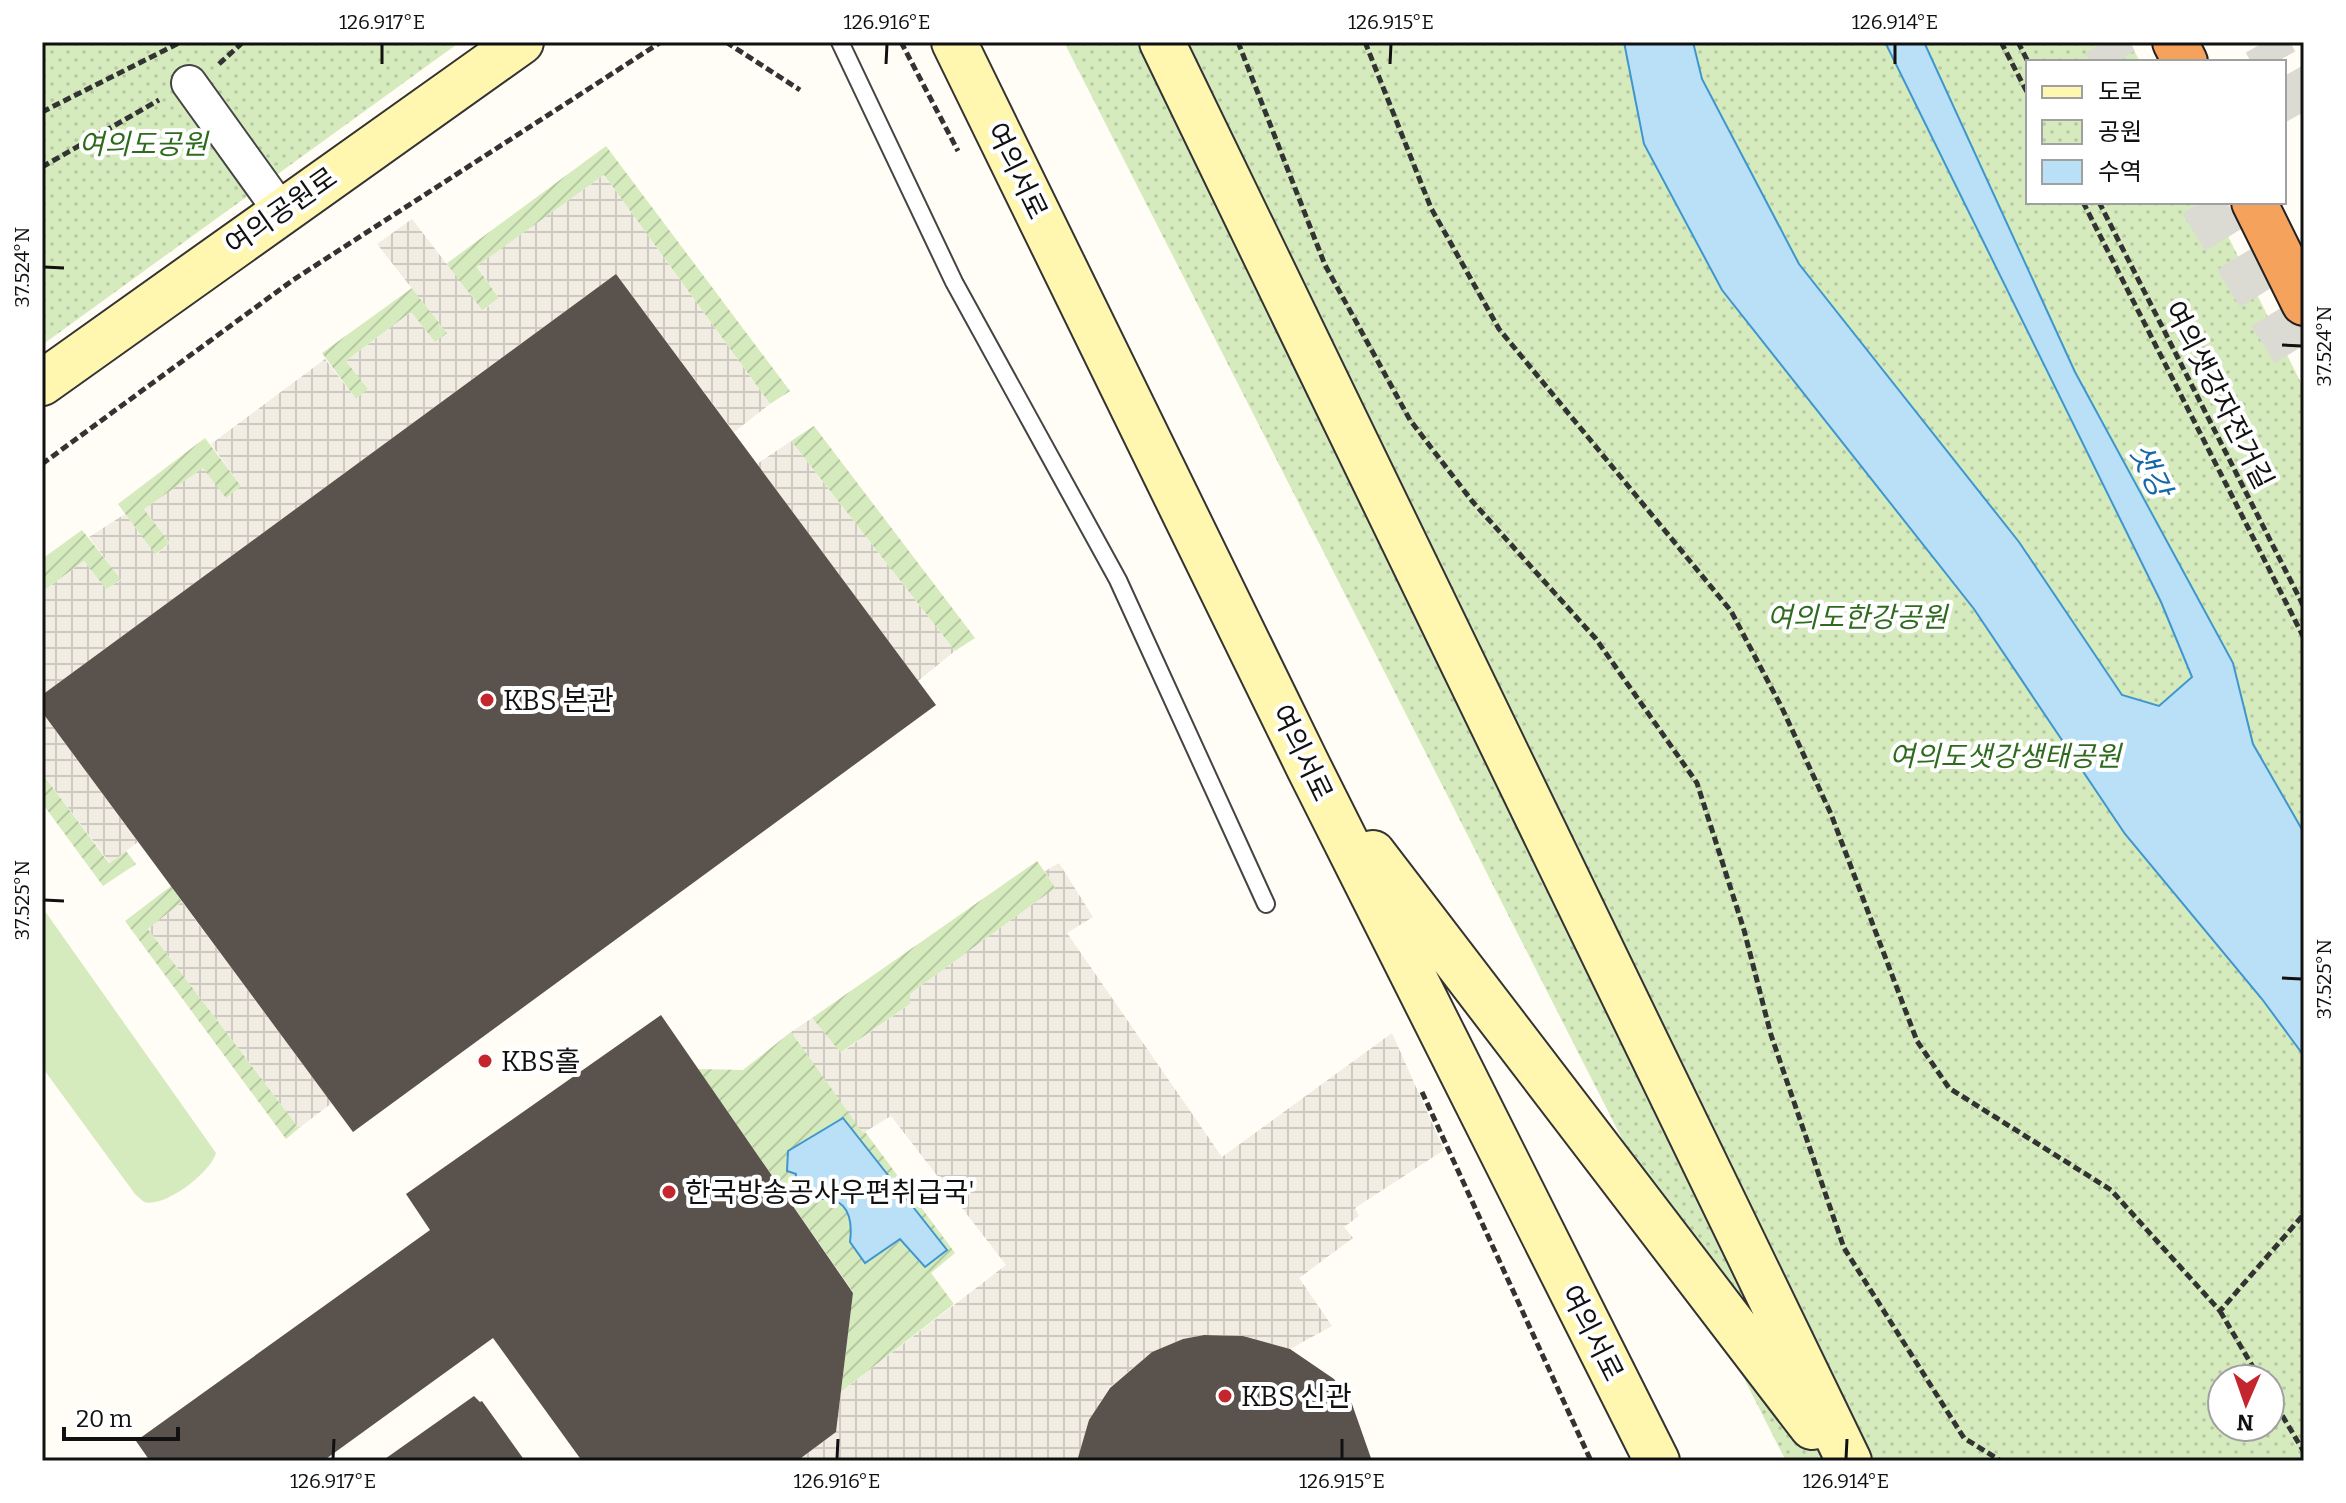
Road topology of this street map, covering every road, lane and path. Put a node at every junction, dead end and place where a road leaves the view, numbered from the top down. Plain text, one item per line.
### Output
1 (181, 42) edge
2 (243, 42) edge
3 (521, 42) edge
4 (661, 42) edge
5 (726, 42) edge
6 (840, 42) edge
7 (954, 42) edge
8 (1162, 42) edge
9 (1238, 42) edge
10 (1365, 42) edge
11 (2001, 42) edge
12 (2018, 42) edge
13 (2175, 42) edge
14 (2027, 60) edge
15 (2184, 60) edge
16 (189, 83) junction
17 (800, 90) dead end
18 (2026, 90) edge
19 (42, 112) edge
20 (42, 167) edge
21 (2084, 204) edge
22 (2100, 204) edge
23 (2255, 204) edge
24 (281, 211) junction
25 (2304, 303) edge
26 (42, 383) edge
27 (42, 464) edge
28 (2304, 607) edge
29 (2304, 638) edge
30 (1309, 768) junction
31 (1266, 904) dead end
32 (2304, 1214) edge
33 (2220, 1311) junction
34 (2251, 1363) edge
35 (2286, 1422) edge
36 (2304, 1452) edge
37 (1657, 1461) edge
38 (1838, 1461) edge
39 (1849, 1461) edge
40 (2001, 1461) edge

1 - 19 path
2 - 16 path
3 - 24 main road, 여의공원로
4 - 27 path
5 - 17 path
6 - 31 lane
7 - 30 main road, 여의서로
8 - 39 main road
9 - 40 path
10 - 33 path
11 - 18 path
12 - 14 path
13 - 15 highway
16 - 20 path
16 - 24 street
21 - 29 path
22 - 28 path, 여의샛강자전거길
23 - 25 highway
24 - 26 main road, 여의공원로
30 - 37 main road, 여의서로
30 - 38 main road
32 - 33 path
33 - 34 path
35 - 36 path

